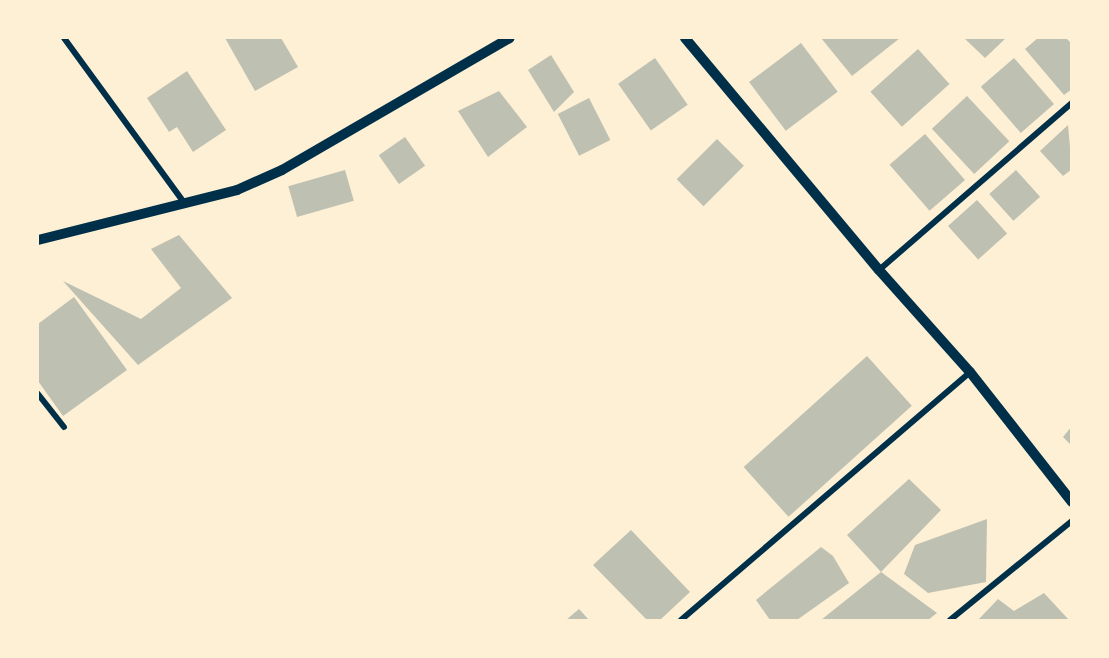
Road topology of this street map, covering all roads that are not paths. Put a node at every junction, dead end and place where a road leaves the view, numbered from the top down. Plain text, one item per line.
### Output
1 (64, 38) edge
2 (510, 38) edge
3 (686, 38) edge
4 (1071, 103) edge
5 (185, 205) junction
6 (38, 240) edge
7 (879, 270) junction
8 (970, 372) junction
9 (38, 394) edge
10 (64, 427) dead end
11 (1071, 502) edge
12 (1071, 520) edge
13 (681, 621) edge
14 (950, 621) edge

1 - 5 street
2 - 5 street
3 - 7 street
4 - 7 street
5 - 6 street
7 - 8 street
8 - 11 street
8 - 13 street
9 - 10 street
12 - 14 street

